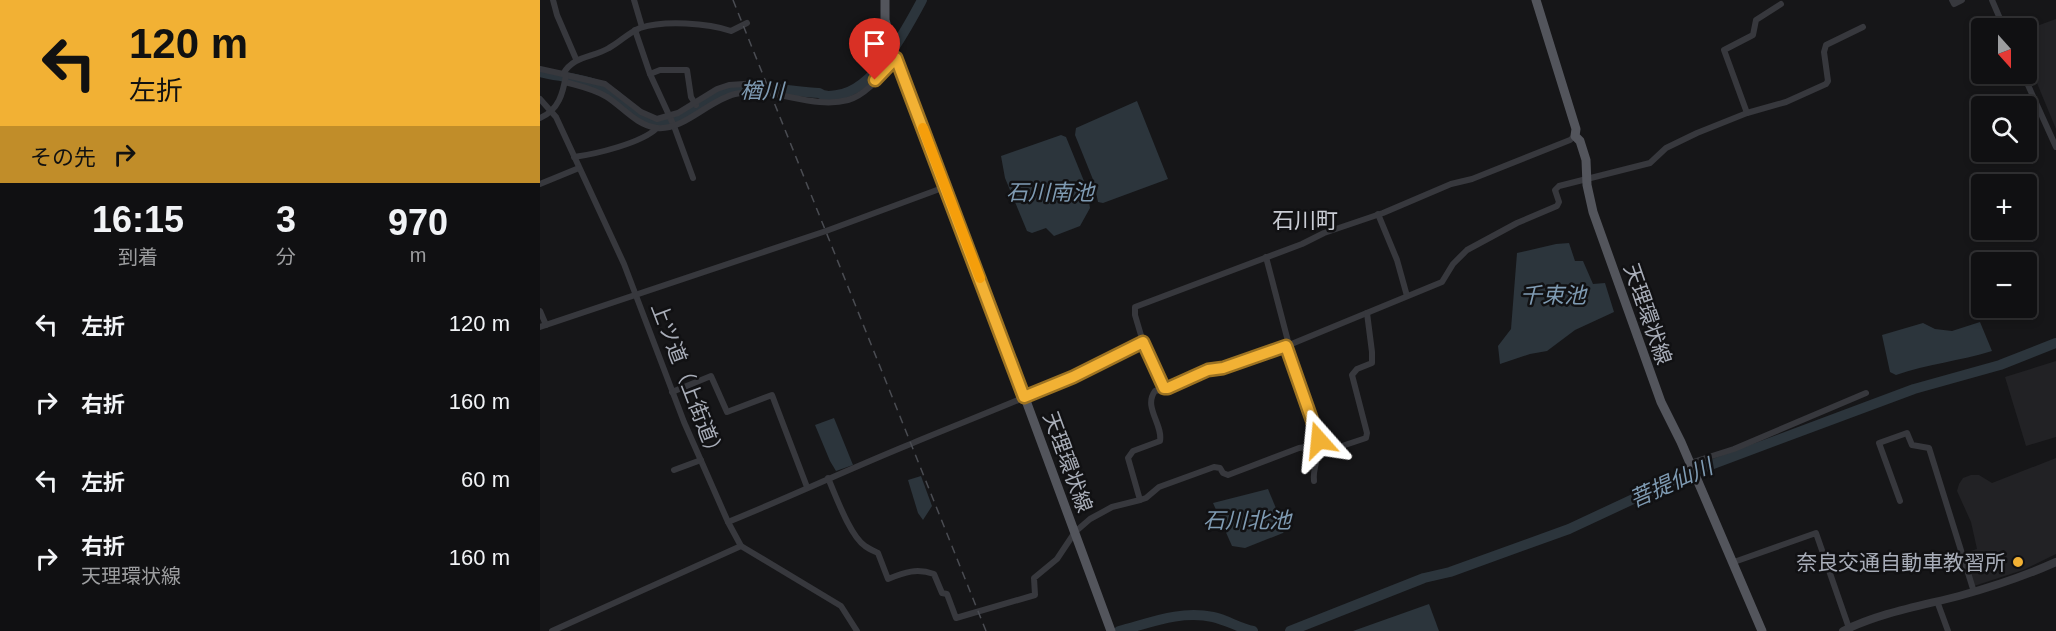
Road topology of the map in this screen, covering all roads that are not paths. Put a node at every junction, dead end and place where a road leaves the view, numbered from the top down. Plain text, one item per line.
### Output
1 (553, 0) edge
2 (634, 0) edge
3 (885, 0) edge
4 (1536, 0) edge
5 (1952, 0) edge
6 (1962, 0) edge
7 (1992, 0) edge
8 (1781, 4) dead end
9 (2000, 18) edge
10 (747, 23) dead end
11 (1863, 27) dead end
12 (639, 29) junction
13 (896, 57) junction
14 (576, 59) junction
15 (540, 69) edge
16 (650, 74) junction
17 (565, 78) junction
18 (2028, 84) edge
19 (758, 93) junction
20 (540, 99) edge
21 (694, 103) junction
22 (552, 111) junction
23 (699, 111) junction
24 (1748, 112) junction
25 (540, 117) edge
26 (671, 122) junction
27 (657, 128) junction
28 (1575, 136) junction
29 (2056, 147) edge
30 (574, 157) junction
31 (579, 168) junction
32 (693, 177) dead end
33 (1587, 178) junction
34 (540, 184) edge
35 (945, 187) junction
36 (1378, 214) junction
37 (1266, 257) junction
38 (636, 293) junction
39 (1407, 296) junction
40 (540, 310) edge
41 (1367, 313) junction
42 (543, 326) edge
43 (1143, 342) junction
44 (1288, 346) junction
45 (1164, 388) junction
46 (672, 392) junction
47 (1866, 393) dead end
48 (1024, 397) junction
49 (1320, 445) junction
50 (701, 460) junction
51 (1690, 464) junction
52 (674, 470) dead end
53 (828, 478) junction
54 (1314, 481) dead end
55 (807, 487) junction
56 (1140, 500) junction
57 (1900, 501) dead end
58 (728, 522) junction
59 (1075, 532) junction
60 (741, 546) junction
61 (1734, 562) junction
62 (2056, 562) edge
63 (1974, 592) junction
64 (1937, 601) junction
65 (1110, 627) edge
66 (1847, 630) edge
67 (552, 631) edge
68 (857, 631) edge
69 (1762, 631) edge
70 (1948, 631) edge

1 - 14 street
2 - 12 street
3 - 13 main road, 天理環状線
4 - 28 main road, 天理環状線
5 - 6 street
7 - 9 street
8 - 24 street
10 - 12 street
11 - 24 street
12 - 14 street
12 - 16 street
13 - 19 street
13 - 35 main road, 天理環状線
14 - 17 street
15 - 17 street
16 - 21 street
16 - 26 street
17 - 22 street
17 - 26 street
17 - 27 street
18 - 29 street
19 - 21 street
19 - 23 street
20 - 22 street, 上ツ道（上街道）
21 - 23 street
21 - 26 street
22 - 25 street
22 - 30 street, 上ツ道（上街道）
23 - 26 street
24 - 33 street
26 - 27 street
26 - 32 street
27 - 30 street
28 - 33 main road, 天理環状線
28 - 36 street
30 - 31 street, 上ツ道（上街道）
31 - 34 street
31 - 38 street, 上ツ道（上街道）
33 - 39 street
33 - 51 main road, 天理環状線
35 - 38 street
35 - 48 main road, 天理環状線
36 - 37 street
36 - 39 street
37 - 43 street
37 - 44 street
38 - 42 street
38 - 46 street, 上ツ道（上街道）
39 - 41 street
40 - 42 street
41 - 44 street
41 - 49 street
43 - 45 street
43 - 48 street
44 - 45 street
44 - 49 street
45 - 56 street
46 - 50 street, 上ツ道（上街道）
46 - 55 street
47 - 51 street
48 - 53 street
48 - 59 main road, 天理環状線
49 - 54 street
49 - 56 street
50 - 52 street
50 - 58 street, 上ツ道（上街道）
51 - 61 main road, 天理環状線
53 - 55 street
53 - 59 street
55 - 58 street
56 - 59 street
57 - 63 street
58 - 60 street, 上ツ道（上街道）
59 - 65 main road, 天理環状線
60 - 67 street
60 - 68 street
61 - 66 street
61 - 69 main road, 天理環状線
62 - 63 street
63 - 64 street
64 - 66 street
64 - 70 street

